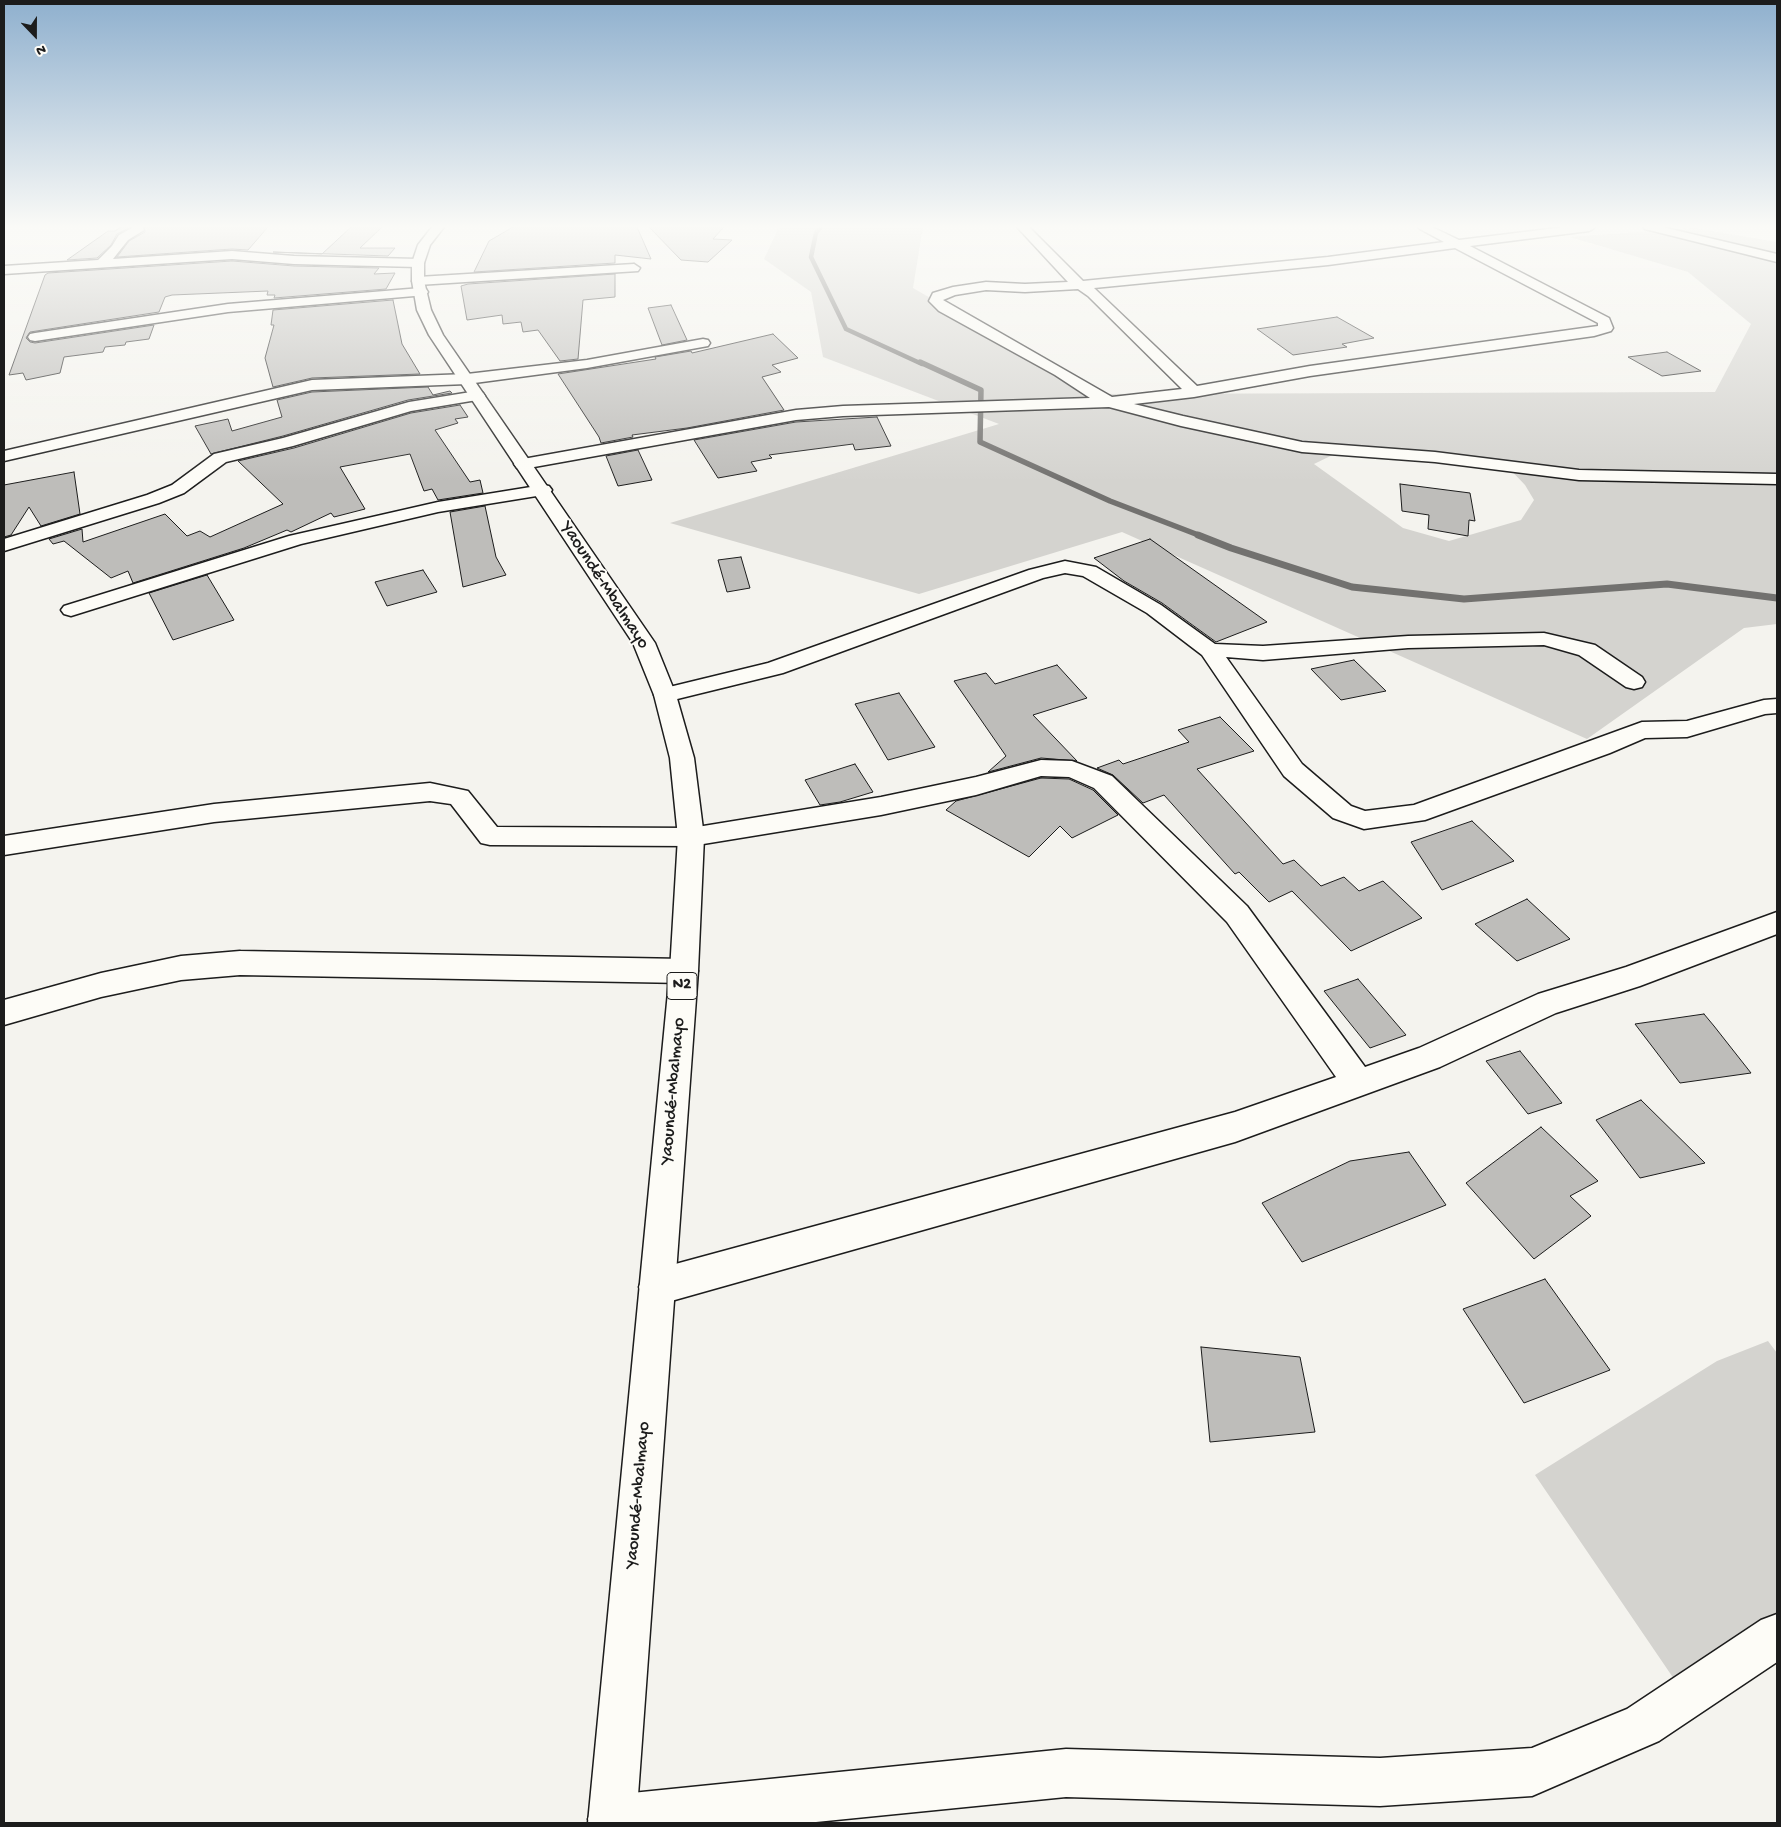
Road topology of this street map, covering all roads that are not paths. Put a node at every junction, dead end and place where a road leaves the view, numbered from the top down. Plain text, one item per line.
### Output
1 (200, 312) edge
2 (425, 312) edge
3 (952, 312) edge
4 (1112, 312) edge
5 (1586, 312) edge
6 (35, 337) dead end
7 (703, 342) dead end
8 (472, 387) junction
9 (1194, 392) junction
10 (1109, 402) junction
11 (4, 456) edge
12 (523, 464) junction
13 (1777, 479) edge
14 (543, 490) junction
15 (4, 545) edge
16 (71, 610) dead end
17 (1210, 650) junction
18 (1634, 682) dead end
19 (665, 695) junction
20 (1777, 706) edge
21 (691, 837) junction
22 (4, 846) edge
23 (1777, 923) edge
24 (684, 972) junction
25 (4, 1013) edge
26 (1358, 1083) junction
27 (657, 1287) junction
28 (1777, 1636) edge
29 (612, 1821) edge

1 - 6 main road
2 - 8 main road, Yaoundé-Mbalmayo / N2
3 - 10 main road
4 - 9 main road
5 - 9 main road
7 - 8 main road
8 - 11 main road
8 - 12 main road, Yaoundé-Mbalmayo / N2
8 - 15 main road
9 - 10 main road
10 - 12 main road
10 - 13 main road
12 - 14 main road, Yaoundé-Mbalmayo / N2
14 - 16 main road
14 - 19 main road, Yaoundé-Mbalmayo / N2
17 - 18 main road
17 - 19 main road
17 - 20 main road
19 - 21 main road, Yaoundé-Mbalmayo / N2
21 - 22 main road
21 - 24 main road, Yaoundé-Mbalmayo / N2
21 - 26 main road
23 - 26 main road
24 - 25 main road
24 - 27 main road, Yaoundé-Mbalmayo / N2
26 - 27 main road
27 - 29 main road, Yaoundé-Mbalmayo / N2
28 - 29 main road

